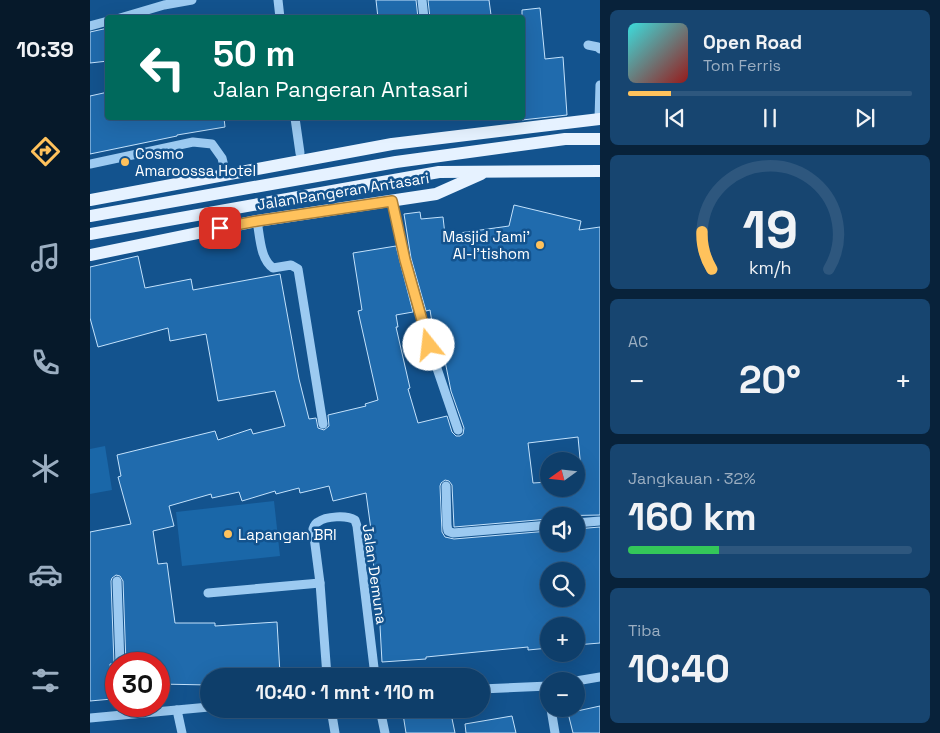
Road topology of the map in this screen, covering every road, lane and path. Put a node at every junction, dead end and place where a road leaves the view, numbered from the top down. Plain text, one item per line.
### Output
1 (192, 0) edge
2 (278, 0) edge
3 (422, 0) edge
4 (163, 2) edge
5 (128, 15) edge
6 (280, 15) edge
7 (424, 15) edge
8 (105, 22) edge
9 (90, 26) edge
10 (588, 45) dead end
11 (600, 49) edge
12 (600, 84) edge
13 (599, 119) edge
14 (295, 120) edge
15 (600, 139) edge
16 (300, 153) dead end
17 (90, 164) edge
18 (600, 170) edge
19 (488, 171) junction
20 (226, 175) junction
21 (90, 200) edge
22 (392, 201) junction
23 (90, 216) edge
24 (257, 221) junction
25 (90, 234) edge
26 (90, 255) edge
27 (323, 424) dead end
28 (458, 430) dead end
29 (446, 486) dead end
30 (600, 521) edge
31 (585, 522) edge
32 (540, 526) edge
33 (117, 581) dead end
34 (320, 583) junction
35 (208, 594) dead end
36 (120, 652) edge
37 (326, 668) edge
38 (374, 668) edge
39 (600, 677) edge
40 (585, 680) edge
41 (540, 686) edge
42 (490, 689) edge
43 (200, 708) edge
44 (170, 710) edge
45 (178, 710) junction
46 (105, 715) edge
47 (552, 717) edge
48 (90, 718) edge
49 (332, 718) edge
50 (382, 718) edge
51 (182, 733) edge
52 (335, 733) edge
53 (385, 733) edge
54 (555, 733) edge

1 - 4 street
2 - 6 street
3 - 7 street
4 - 5 street
8 - 9 street
10 - 11 street
12 - 13 street
13 - 20 main road
14 - 16 street
15 - 23 main road
17 - 20 street
18 - 19 main road, Jalan Pangeran Antasari
19 - 22 main road, Jalan Pangeran Antasari
19 - 25 main road
20 - 21 main road
22 - 24 main road, Jalan Pangeran Antasari
22 - 28 street
24 - 26 main road, Jalan Pangeran Antasari
24 - 27 street
29 - 32 street
30 - 31 street
33 - 36 street
34 - 35 street
34 - 37 street, Jalan Demuna
34 - 38 street, Jalan Demuna
39 - 40 street
41 - 42 street
43 - 45 street
44 - 45 street
45 - 51 street
46 - 48 street
47 - 54 street
49 - 52 street
50 - 53 street

